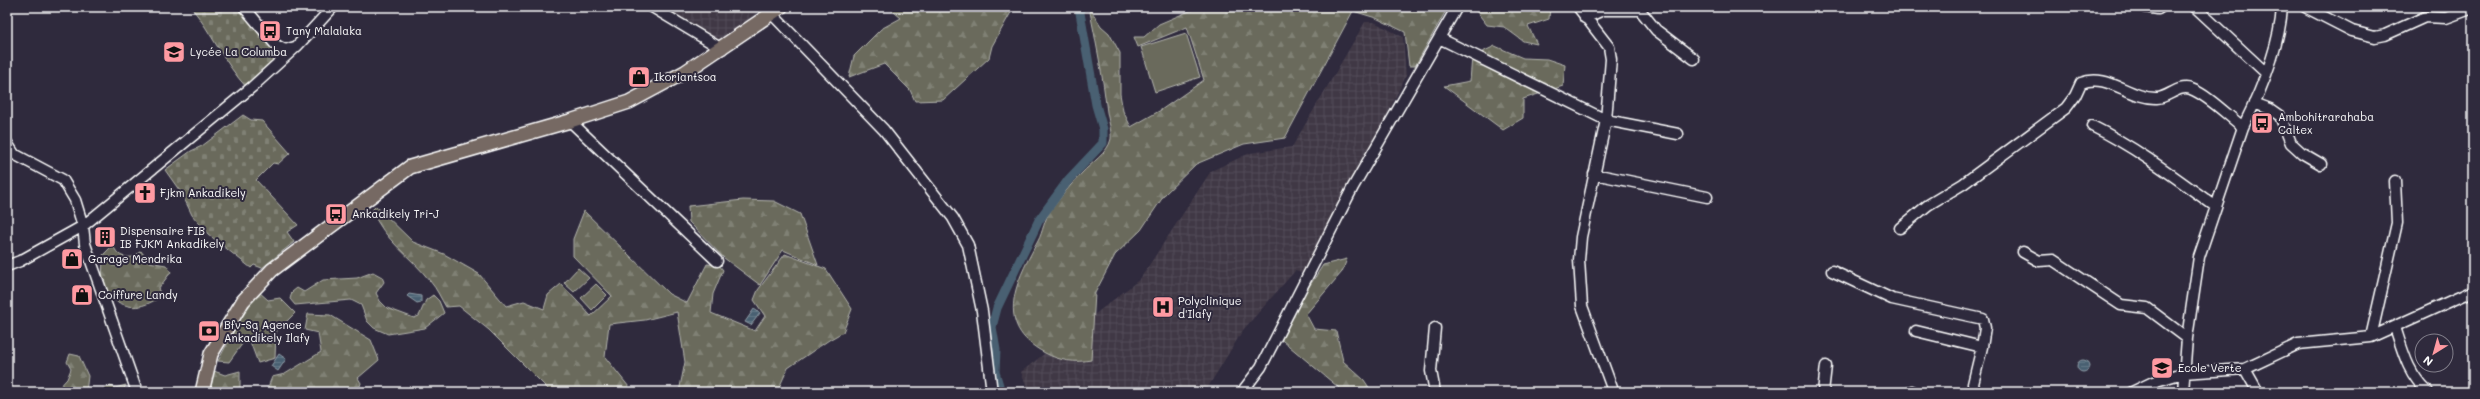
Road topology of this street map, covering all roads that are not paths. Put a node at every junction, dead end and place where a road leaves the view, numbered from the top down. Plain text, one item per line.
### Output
1 (244, 7) edge
2 (333, 7) edge
3 (652, 7) edge
4 (1457, 7) edge
5 (1578, 7) edge
6 (2146, 7) edge
7 (2161, 7) edge
8 (2195, 7) edge
9 (2282, 7) edge
10 (2305, 7) edge
11 (2473, 8) edge
12 (777, 10) edge
13 (1584, 18) junction
14 (1439, 38) junction
15 (297, 46) junction
16 (722, 49) junction
17 (1694, 59) dead end
18 (2265, 72) junction
19 (2254, 103) junction
20 (1606, 120) junction
21 (570, 121) junction
22 (2092, 126) dead end
23 (2243, 128) junction
24 (1678, 134) dead end
25 (7, 143) edge
26 (2321, 164) dead end
27 (1594, 174) junction
28 (2395, 181) dead end
29 (1708, 197) dead end
30 (2216, 207) junction
31 (83, 226) junction
32 (1900, 228) dead end
33 (2023, 252) dead end
34 (717, 261) dead end
35 (7, 266) edge
36 (1832, 271) dead end
37 (2473, 291) edge
38 (2395, 327) junction
39 (1435, 328) dead end
40 (1916, 331) dead end
41 (2371, 337) junction
42 (2187, 338) junction
43 (1982, 347) junction
44 (1826, 366) dead end
45 (2244, 369) junction
46 (2183, 373) junction
47 (2152, 387) edge
48 (1612, 391) edge
49 (136, 392) edge
50 (202, 392) edge
51 (992, 392) edge
52 (1242, 392) edge
53 (1435, 392) edge
54 (1822, 392) edge
55 (1975, 392) edge
56 (2132, 392) edge
57 (2183, 392) edge
58 (2258, 392) edge
59 (2428, 392) edge

1 - 15 street
2 - 15 street
3 - 16 street
4 - 14 street
5 - 13 street
6 - 7 street
8 - 18 street
9 - 18 street
10 - 11 street
12 - 16 main road
12 - 51 street
13 - 17 street
13 - 20 street
14 - 20 street
14 - 52 street
15 - 31 street
16 - 21 main road
18 - 19 street
19 - 23 street
19 - 26 street
20 - 24 street
20 - 27 street
21 - 34 street
21 - 50 main road
22 - 30 street
23 - 30 street
23 - 32 street
25 - 31 street
27 - 29 street
27 - 48 street
28 - 41 street
30 - 42 street
31 - 35 street
31 - 49 street
33 - 42 street
36 - 43 street
37 - 38 street
38 - 41 street
38 - 59 street
39 - 53 street
40 - 43 street
41 - 45 street
42 - 46 street
43 - 55 street
44 - 54 street
45 - 46 street
45 - 58 street
46 - 47 street
46 - 57 street
47 - 56 street

